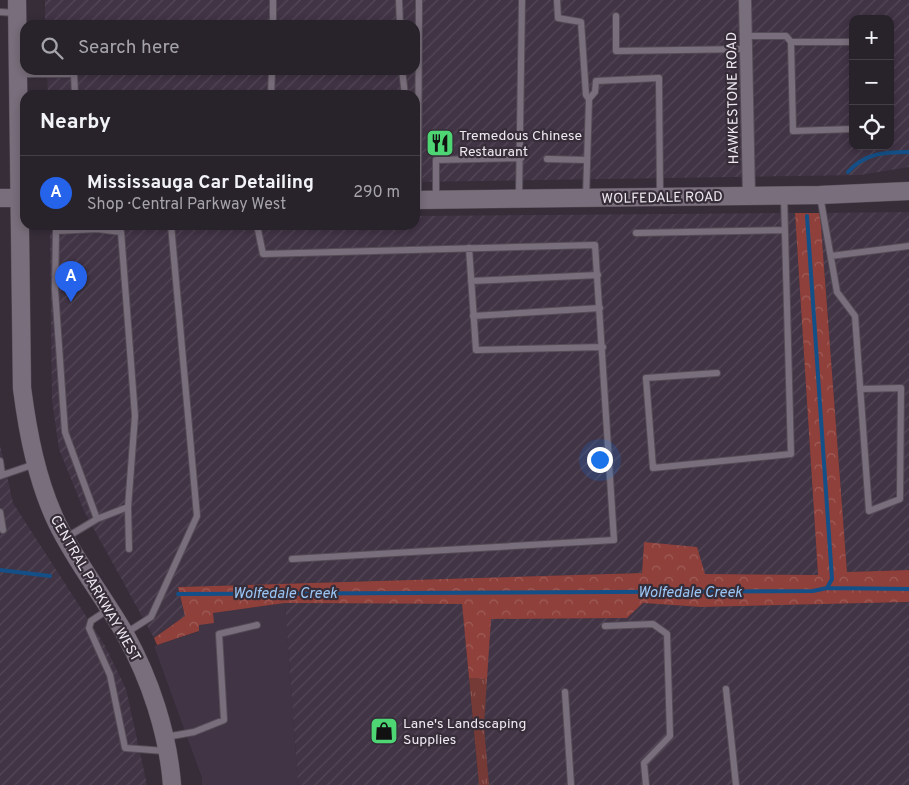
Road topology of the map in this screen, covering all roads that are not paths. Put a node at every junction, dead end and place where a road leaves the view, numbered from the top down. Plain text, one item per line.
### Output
1 (273, 0) edge
2 (399, 0) edge
3 (419, 0) edge
4 (522, 0) edge
5 (557, 0) edge
6 (745, 0) edge
7 (11, 8) edge
8 (616, 16) dead end
9 (273, 20) edge
10 (400, 20) edge
11 (419, 20) edge
12 (746, 42) junction
13 (791, 42) junction
14 (849, 42) edge
15 (18, 74) joint
16 (74, 75) edge
17 (272, 75) edge
18 (403, 75) edge
19 (418, 75) edge
20 (75, 90) edge
21 (271, 90) edge
22 (404, 90) edge
23 (418, 90) edge
24 (589, 99) junction
25 (849, 128) edge
26 (20, 136) edge
27 (521, 158) junction
28 (547, 159) dead end
29 (587, 160) junction
30 (909, 191) edge
31 (820, 195) junction
32 (749, 196) junction
33 (784, 196) junction
34 (660, 197) junction
35 (0, 198) edge
36 (20, 198) edge
37 (586, 198) junction
38 (519, 199) junction
39 (420, 200) edge
40 (436, 200) junction
41 (22, 230) edge
42 (66, 230) edge
43 (111, 230) edge
44 (171, 230) edge
45 (258, 230) edge
46 (785, 230) junction
47 (636, 233) dead end
48 (909, 246) edge
49 (469, 248) junction
50 (831, 256) junction
51 (598, 275) junction
52 (471, 281) junction
53 (600, 308) junction
54 (473, 316) junction
55 (603, 347) junction
56 (717, 373) dead end
57 (860, 389) junction
58 (0, 461) edge
59 (36, 464) junction
60 (1, 476) edge
61 (128, 506) junction
62 (0, 512) edge
63 (97, 519) junction
64 (3, 530) dead end
65 (66, 538) junction
66 (128, 550) dead end
67 (292, 559) dead end
68 (109, 609) junction
69 (257, 625) dead end
70 (605, 626) dead end
71 (125, 634) junction
72 (726, 689) dead end
73 (565, 692) dead end
74 (165, 744) junction
75 (172, 785) edge
76 (571, 785) edge
77 (646, 785) edge
78 (736, 785) edge

1 - 9 lane
2 - 10 lane
3 - 11 lane
4 - 27 lane
5 - 24 lane
6 - 12 street, HAWKESTONE ROAD
7 - 15 street, CENTRAL PARKWAY WEST
8 - 12 lane
12 - 13 lane
12 - 32 street, HAWKESTONE ROAD
13 - 14 lane
13 - 25 lane
15 - 26 street, CENTRAL PARKWAY WEST
16 - 20 lane
17 - 21 lane
18 - 22 lane
19 - 23 lane
24 - 29 lane
24 - 34 lane
27 - 38 lane
27 - 40 lane
28 - 29 lane
29 - 37 lane
30 - 31 street, WOLFEDALE ROAD
31 - 33 street, WOLFEDALE ROAD
31 - 50 lane
32 - 33 street, WOLFEDALE ROAD
32 - 34 street, WOLFEDALE ROAD
33 - 46 lane
34 - 37 street, WOLFEDALE ROAD
35 - 36 street
37 - 38 street, WOLFEDALE ROAD
38 - 40 street, WOLFEDALE ROAD
39 - 40 street, WOLFEDALE ROAD
41 - 59 street, CENTRAL PARKWAY WEST
42 - 63 lane
43 - 61 lane
44 - 71 lane
45 - 49 lane
46 - 47 lane
46 - 56 lane
48 - 50 lane
49 - 51 lane
49 - 52 lane
50 - 57 lane
51 - 52 lane
51 - 53 lane
52 - 54 lane
53 - 54 lane
53 - 55 lane
54 - 55 lane
55 - 67 lane
57 - 57 lane
58 - 60 lane
59 - 60 lane
59 - 65 street, CENTRAL PARKWAY WEST
61 - 63 lane
61 - 66 lane
62 - 64 lane
63 - 65 lane
65 - 68 street, CENTRAL PARKWAY WEST
68 - 71 street, CENTRAL PARKWAY WEST
68 - 74 lane
69 - 74 lane
70 - 77 lane
71 - 74 street, CENTRAL PARKWAY WEST
72 - 78 lane
73 - 76 lane
74 - 75 street, CENTRAL PARKWAY WEST

